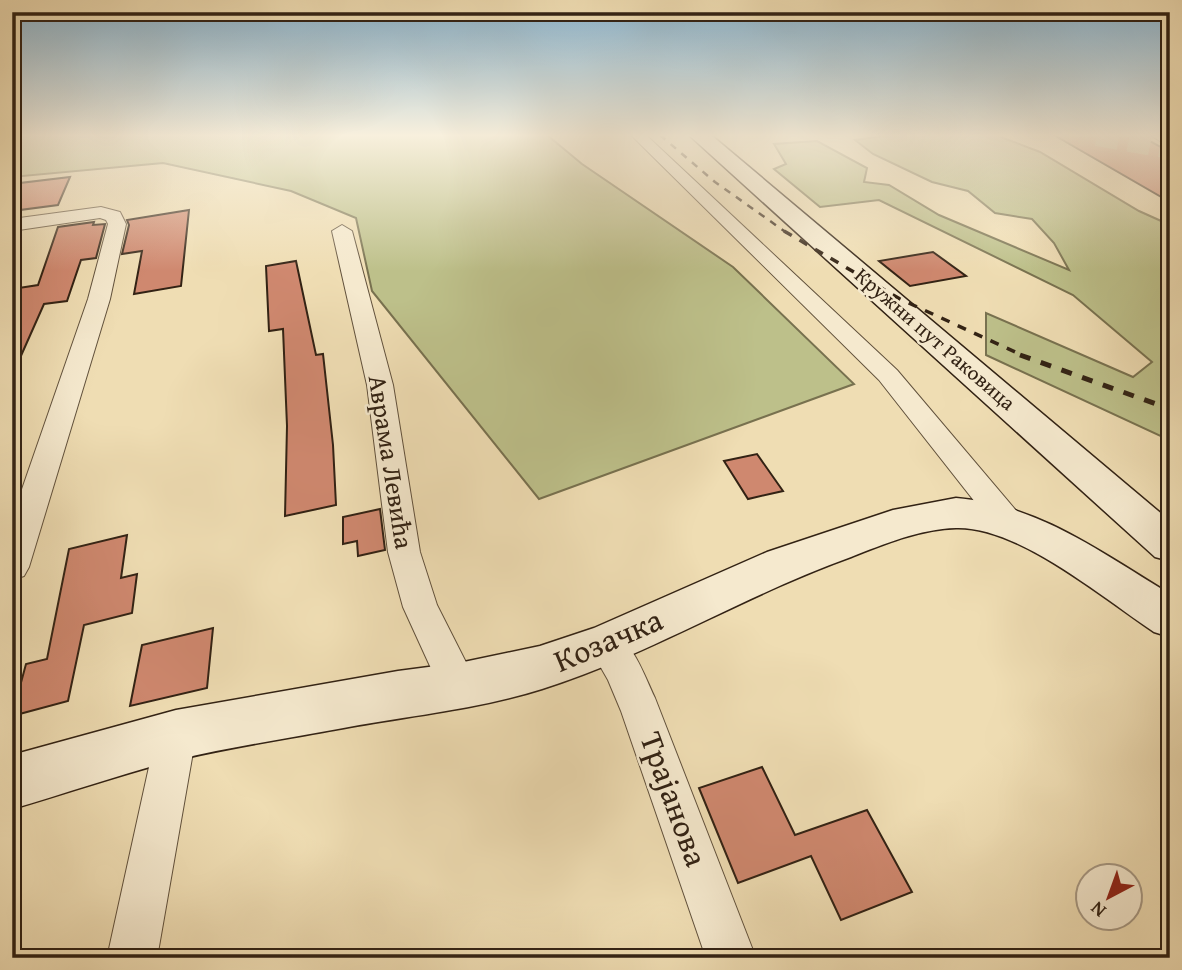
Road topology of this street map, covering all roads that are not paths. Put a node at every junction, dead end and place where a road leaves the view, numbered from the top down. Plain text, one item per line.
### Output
1 (685, 180) edge
2 (751, 180) edge
3 (12, 225) edge
4 (342, 231) dead end
5 (1008, 522) junction
6 (1170, 545) edge
7 (12, 567) edge
8 (1170, 618) edge
9 (606, 645) junction
10 (459, 686) junction
11 (176, 735) junction
12 (12, 782) edge
13 (132, 958) edge
14 (731, 958) edge

1 - 5 street
2 - 6 main road, Кружни пут Раковица
3 - 7 street
4 - 10 street, Аврама Левића
5 - 8 main road, Козачка
5 - 9 main road, Козачка
9 - 10 main road, Козачка
9 - 14 street, Трајанова
10 - 11 main road, Козачка
11 - 12 main road, Козачка
11 - 13 street

